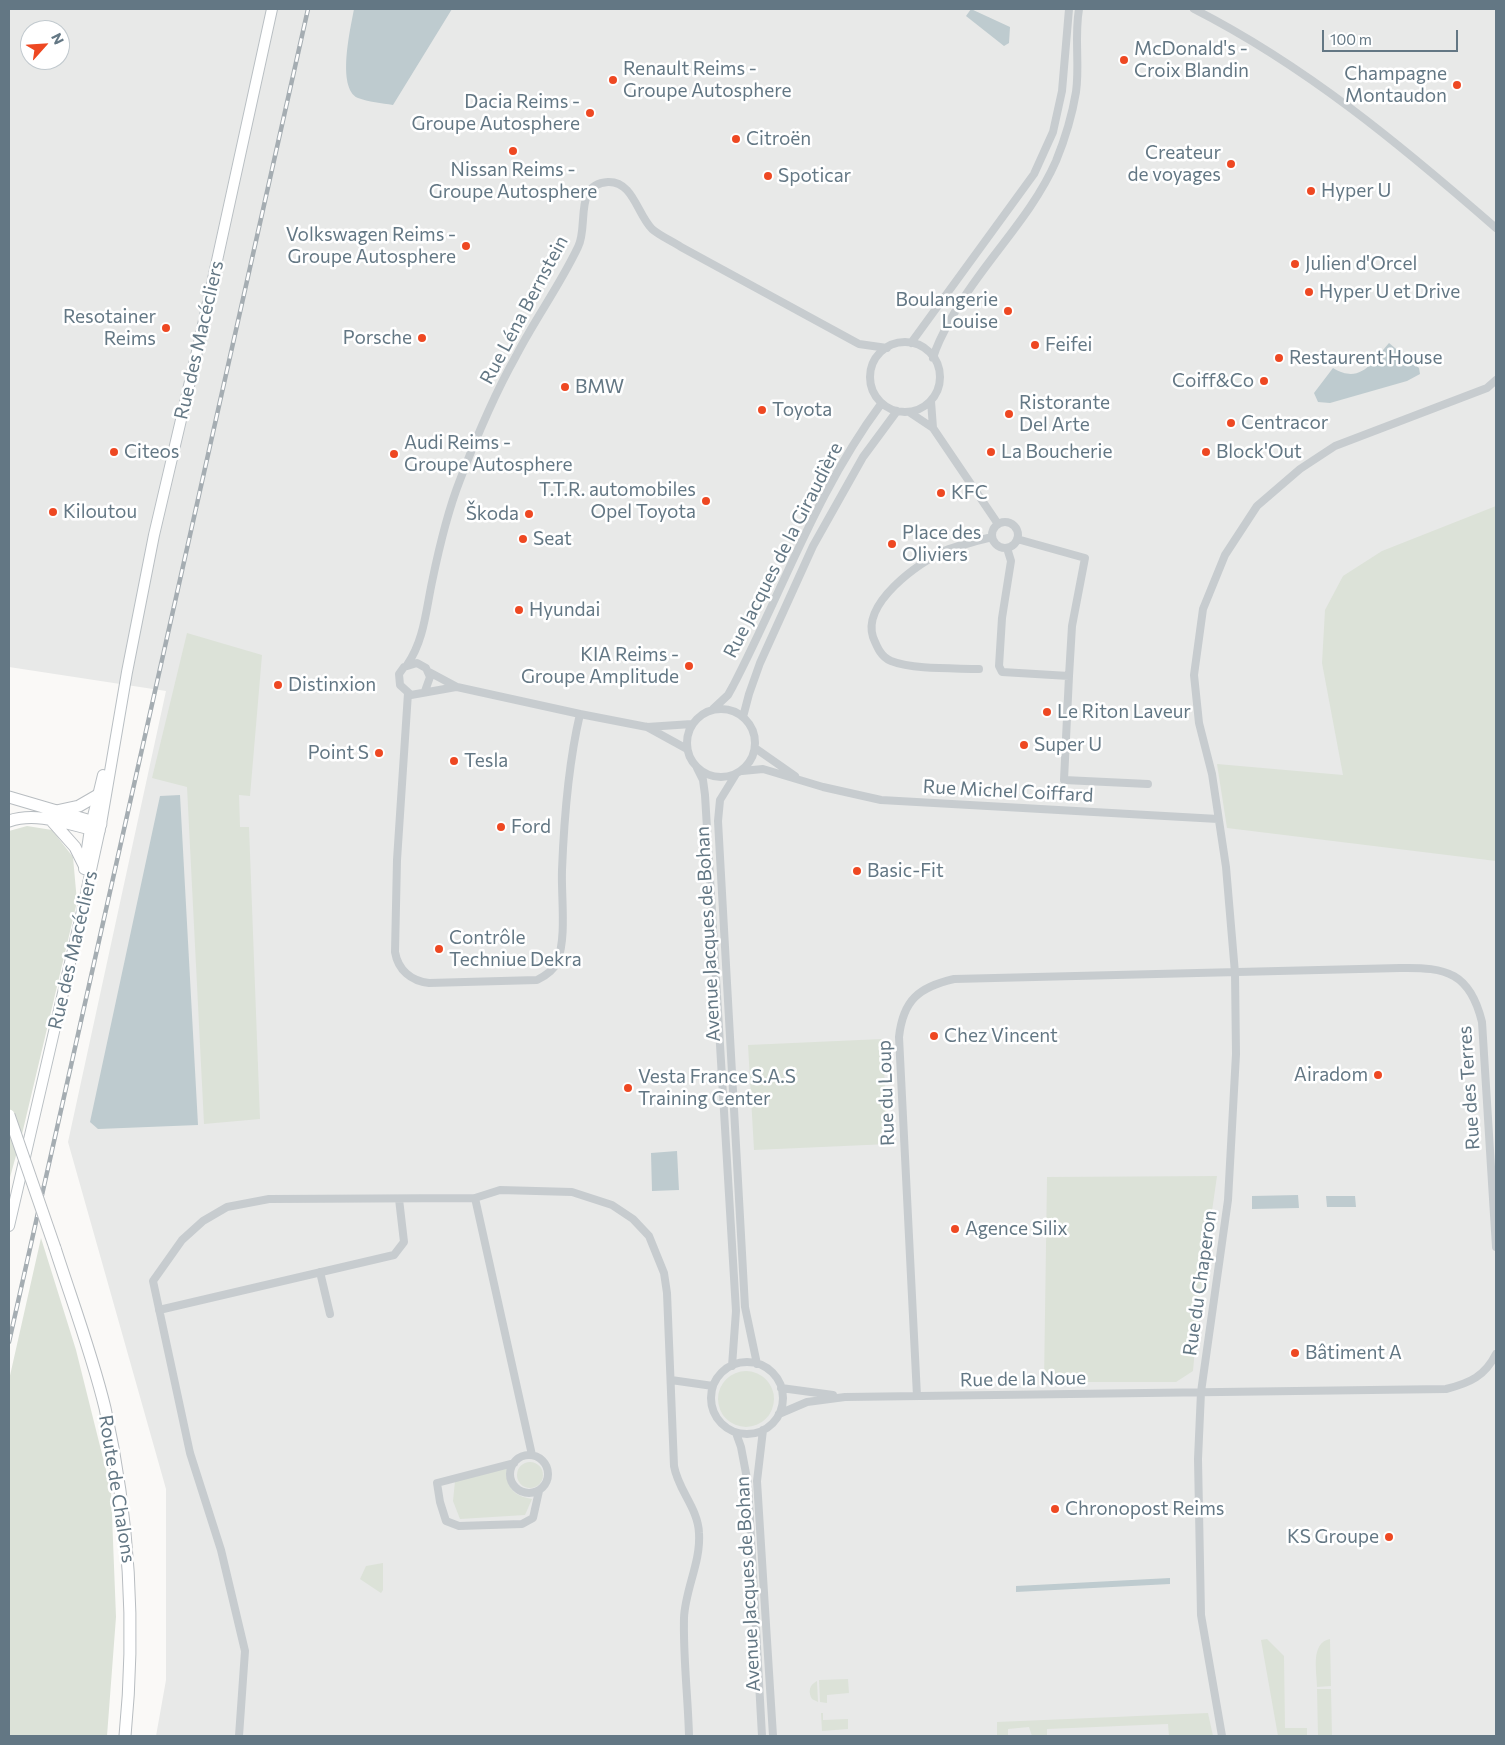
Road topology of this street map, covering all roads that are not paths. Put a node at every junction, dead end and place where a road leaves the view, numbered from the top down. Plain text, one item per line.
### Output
1 (272, 9) edge
2 (1069, 9) edge
3 (1079, 9) edge
4 (1194, 9) edge
5 (1496, 228) edge
6 (911, 343) junction
7 (887, 348) junction
8 (933, 358) junction
9 (1496, 380) edge
10 (931, 401) junction
11 (881, 404) junction
12 (897, 411) junction
13 (909, 412) junction
14 (933, 428) junction
15 (998, 524) junction
16 (992, 537) junction
17 (1017, 539) junction
18 (1007, 548) junction
19 (407, 665) junction
20 (979, 669) dead end
21 (127, 672) junction
22 (429, 672) junction
23 (1070, 676) junction
24 (457, 687) junction
25 (425, 691) junction
26 (408, 693) junction
27 (713, 709) junction
28 (580, 714) junction
29 (743, 717) junction
30 (692, 724) junction
31 (647, 727) junction
32 (755, 748) junction
33 (687, 749) junction
34 (697, 768) junction
35 (739, 772) junction
36 (798, 779) junction
37 (1148, 784) dead end
38 (98, 795) junction
39 (9, 797) edge
40 (53, 816) junction
41 (1218, 819) junction
42 (9, 821) edge
43 (96, 826) junction
44 (84, 865) junction
45 (82, 911) junction
46 (1235, 973) junction
47 (9, 1115) edge
48 (474, 1198) junction
49 (399, 1199) junction
50 (9, 1226) edge
51 (1496, 1248) edge
52 (320, 1272) junction
53 (159, 1310) junction
54 (330, 1314) dead end
55 (1496, 1354) edge
56 (757, 1364) junction
57 (732, 1366) junction
58 (671, 1380) junction
59 (713, 1386) junction
60 (781, 1388) junction
61 (1201, 1392) junction
62 (917, 1396) junction
63 (845, 1397) junction
64 (779, 1414) junction
65 (763, 1430) junction
66 (736, 1433) junction
67 (532, 1455) junction
68 (514, 1463) junction
69 (539, 1491) junction
70 (125, 1736) edge
71 (239, 1736) edge
72 (689, 1736) edge
73 (762, 1736) edge
74 (773, 1736) edge
75 (1222, 1736) edge

1 - 21 street, Rue des Macécliers
2 - 6 street
3 - 8 street
4 - 5 street
6 - 7 street
6 - 8 street
7 - 11 street
7 - 19 street, Rue Léna Bernstein
8 - 10 street
9 - 41 street, Rue du Chaperon
10 - 13 street
10 - 14 street
11 - 12 street
11 - 27 street, Rue Jacques de la Giraudière
12 - 13 street
12 - 29 street, Rue Jacques de la Giraudière
13 - 14 street
14 - 15 street
15 - 16 street
15 - 17 street
16 - 18 street
16 - 20 street
17 - 18 street
17 - 23 street
18 - 23 street
19 - 22 street
19 - 26 street
21 - 38 street, Rue des Macécliers
21 - 43 street, Rue des Macécliers
22 - 24 street
22 - 25 street
23 - 37 street
24 - 25 street
24 - 28 street
25 - 26 street
26 - 28 street
27 - 29 street
27 - 30 street
28 - 31 street
29 - 32 street
30 - 31 street
30 - 33 street
31 - 33 street
32 - 35 street
32 - 36 street, Rue Michel Coiffard
33 - 34 street
34 - 35 street
34 - 57 street, Avenue Jacques de Bohan
35 - 36 street, Rue Michel Coiffard
35 - 56 street, Avenue Jacques de Bohan
36 - 41 street, Rue Michel Coiffard
38 - 40 main road
38 - 43 street, Rue des Macécliers
39 - 40 main road
40 - 42 main road
40 - 43 main road
40 - 44 main road
41 - 46 street, Rue du Chaperon
43 - 44 street, Rue des Macécliers
43 - 45 street, Rue des Macécliers
44 - 45 street, Rue des Macécliers
45 - 50 street, Rue des Macécliers
46 - 51 street, Rue des Terres
46 - 61 street, Rue du Chaperon
46 - 62 street, Rue du Loup
47 - 70 main road, Route de Chalons, bridge
48 - 49 street
48 - 58 street
48 - 67 street
49 - 52 street
49 - 53 street
52 - 53 street
52 - 54 street
53 - 71 street
55 - 61 street
56 - 57 street
56 - 60 street
57 - 59 street
58 - 59 street
58 - 72 street
59 - 66 street
60 - 63 street
60 - 64 street
61 - 62 street, Rue de la Noue
61 - 75 street, Rue du Chaperon
62 - 63 street, Rue de la Noue
63 - 64 street
64 - 65 street
65 - 66 street
65 - 74 street, Avenue Jacques de Bohan
66 - 73 street, Avenue Jacques de Bohan
67 - 68 street
67 - 69 street
68 - 69 street
68 - 69 street

